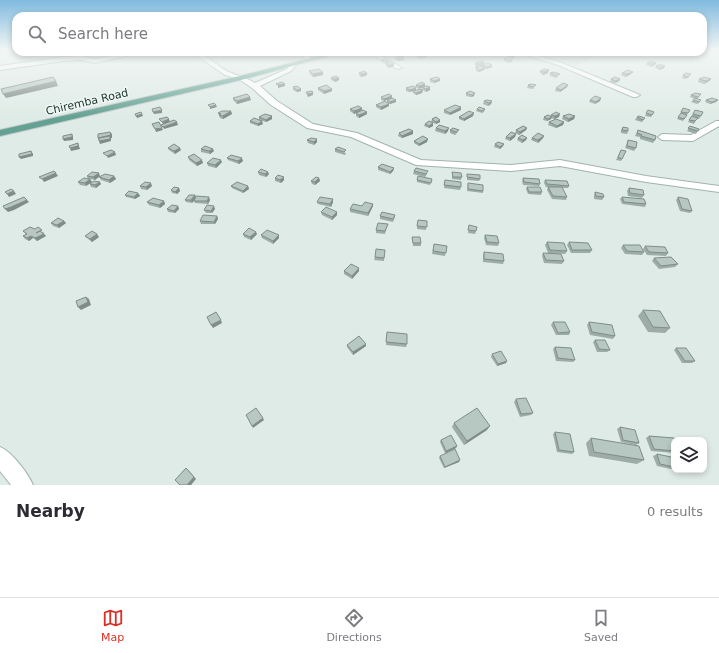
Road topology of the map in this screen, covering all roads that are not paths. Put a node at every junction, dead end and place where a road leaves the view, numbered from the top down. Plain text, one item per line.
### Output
1 (225, 73) edge
2 (262, 73) edge
3 (283, 73) edge
4 (581, 73) edge
5 (241, 78) junction
6 (255, 86) junction
7 (636, 95) dead end
8 (719, 123) edge
9 (0, 133) edge
10 (662, 137) dead end
11 (719, 189) edge
12 (0, 456) edge
13 (23, 485) edge

1 - 5 street
2 - 5 main road, Chiremba Road
3 - 6 street
4 - 7 street
5 - 6 street
5 - 9 main road, Chiremba Road
6 - 11 street
8 - 10 street
12 - 13 street

